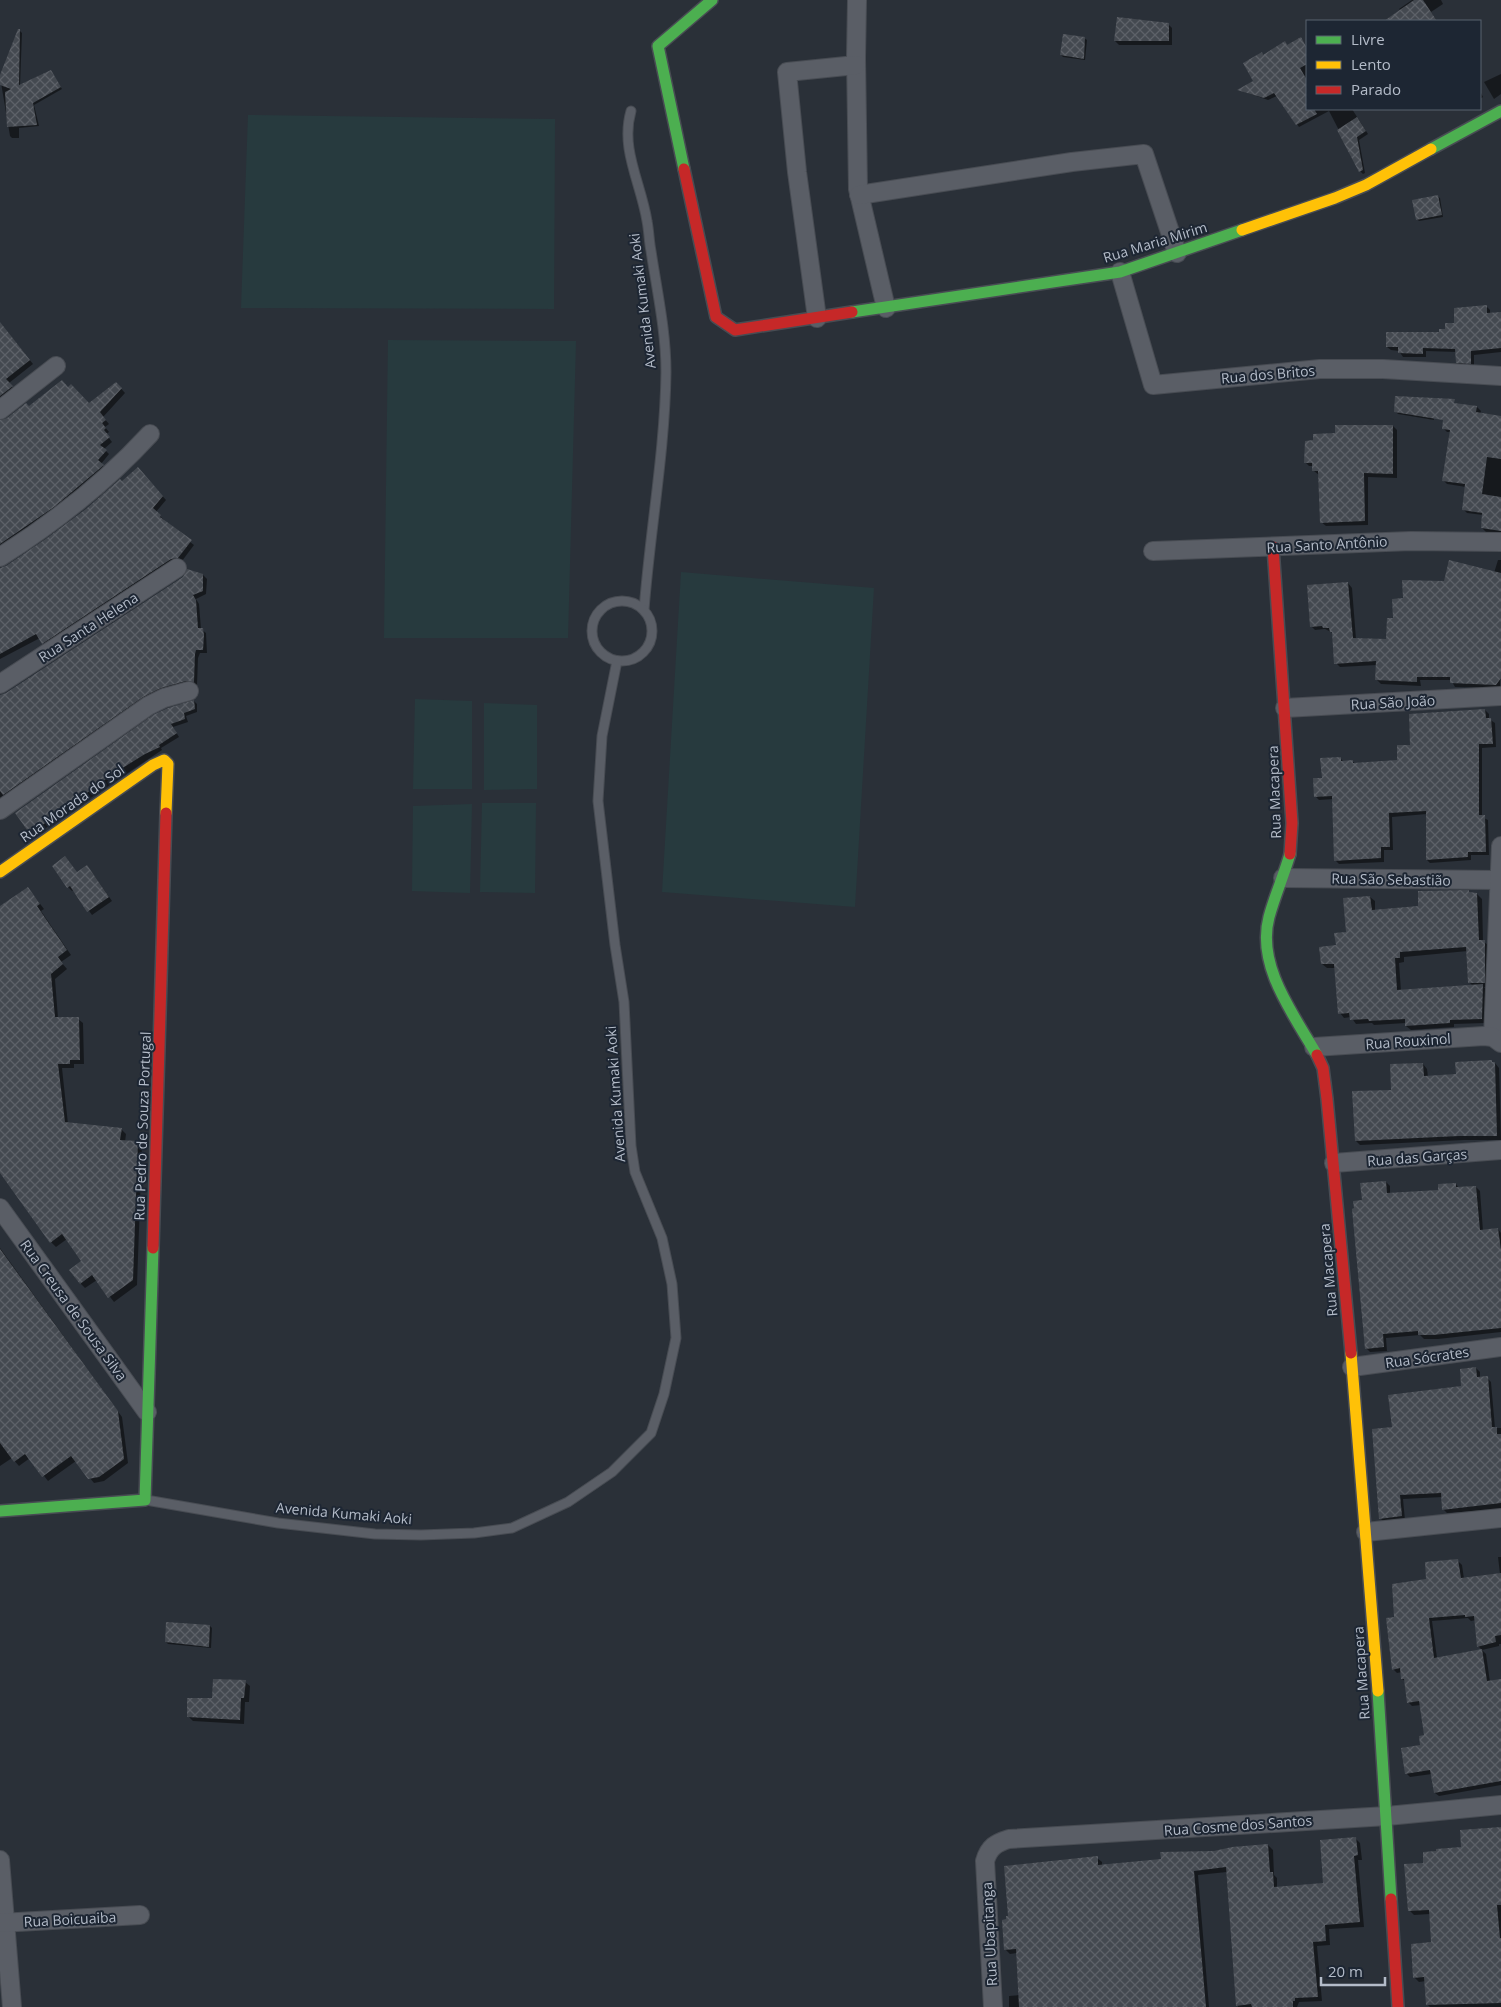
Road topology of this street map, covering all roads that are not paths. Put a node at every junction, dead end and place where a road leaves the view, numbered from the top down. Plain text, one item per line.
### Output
1 (712, 0) edge
2 (857, 0) edge
3 (856, 64) junction
4 (631, 111) dead end
5 (1501, 111) edge
6 (859, 195) junction
7 (1177, 252) junction
8 (1120, 272) junction
9 (886, 308) junction
10 (817, 318) junction
11 (56, 366) dead end
12 (1501, 376) edge
13 (0, 410) edge
14 (150, 434) dead end
15 (1501, 542) edge
16 (1273, 547) junction
17 (1153, 551) dead end
18 (0, 557) edge
19 (177, 568) dead end
20 (644, 610) junction
21 (617, 661) junction
22 (0, 684) edge
23 (189, 691) dead end
24 (1501, 696) edge
25 (1285, 708) junction
26 (160, 760) joint
27 (0, 810) edge
28 (1501, 846) edge
29 (1, 870) edge
30 (1283, 878) junction
31 (1499, 880) junction
32 (1497, 1040) edge
33 (1314, 1047) junction
34 (1501, 1150) edge
35 (1334, 1163) junction
36 (0, 1208) edge
37 (1501, 1347) edge
38 (1352, 1367) junction
39 (147, 1412) junction
40 (146, 1500) junction
41 (0, 1511) edge
42 (1501, 1518) edge
43 (1366, 1532) junction
44 (1501, 1806) edge
45 (1387, 1816) junction
46 (0, 1860) edge
47 (985, 1860) joint
48 (140, 1915) dead end
49 (3, 1923) edge
50 (12, 2007) edge
51 (993, 2007) edge
52 (1398, 2007) edge

1 - 10 street, Rua Maria Mirim
2 - 3 street
3 - 6 street
3 - 10 street
4 - 20 lane, Avenida Kumaki Aoki
5 - 7 street, Rua Maria Mirim
6 - 7 street
6 - 9 street
7 - 8 street, Rua Maria Mirim
8 - 9 street, Rua Maria Mirim
8 - 12 street, Rua dos Britos
9 - 10 street, Rua Maria Mirim
11 - 13 street
14 - 18 street
15 - 16 street, Rua Santo Antônio
16 - 17 street, Rua Santo Antônio
16 - 25 street, Rua Macapera
19 - 22 street, Rua Santa Helena
20 - 21 lane, Avenida Kumaki Aoki
20 - 21 lane
21 - 40 lane, Avenida Kumaki Aoki
23 - 27 street
24 - 25 street, Rua São João
25 - 30 street, Rua Macapera
26 - 29 street, Rua Morada do Sol
26 - 39 street, Rua Pedro de Souza Portugal
28 - 31 street
30 - 31 street, Rua São Sebastião
30 - 33 street, Rua Macapera
31 - 32 street
32 - 33 street, Rua Rouxinol
33 - 35 street, Rua Macapera
34 - 35 street, Rua das Garças
35 - 38 street, Rua Macapera
36 - 39 street, Rua Creusa de Sousa Silva
37 - 38 street, Rua Sócrates
38 - 43 street, Rua Macapera
39 - 40 street, Rua Pedro de Souza Portugal
40 - 41 street, Avenida Kumaki Aoki
42 - 43 street
43 - 45 street, Rua Macapera
44 - 45 street, Rua Cosme dos Santos
45 - 47 street, Rua Cosme dos Santos
45 - 52 street, Rua Macapera
46 - 49 street
47 - 51 street, Rua Ubapitanga
48 - 49 street, Rua Boicuaiba
49 - 50 street

